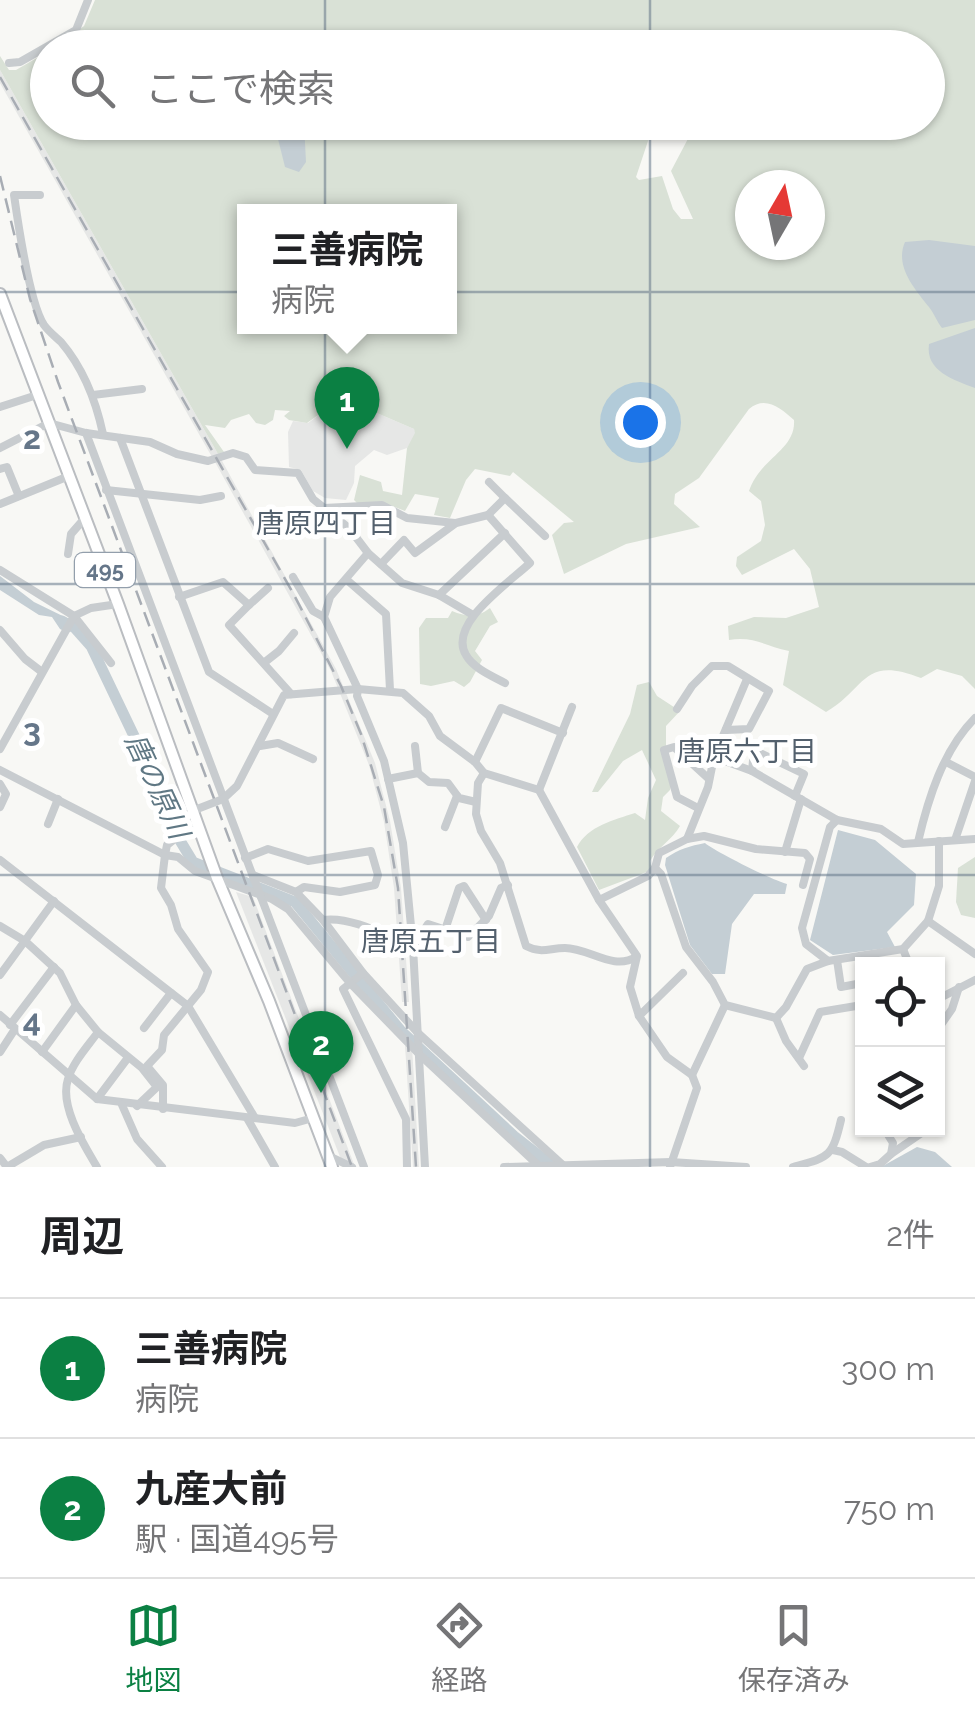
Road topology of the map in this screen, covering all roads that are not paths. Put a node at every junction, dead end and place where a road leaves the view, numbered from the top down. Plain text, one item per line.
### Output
1 (88, 0) edge
2 (76, 30) edge
3 (30, 56) edge
4 (10, 64) dead end
5 (40, 195) dead end
6 (0, 294) edge
7 (4, 314) edge
8 (142, 389) dead end
9 (37, 395) junction
10 (93, 395) junction
11 (0, 408) edge
12 (49, 423) junction
13 (86, 433) junction
14 (103, 434) junction
15 (120, 438) junction
16 (0, 448) edge
17 (0, 469) edge
18 (69, 476) junction
19 (489, 482) dead end
20 (106, 490) junction
21 (142, 493) junction
22 (18, 494) junction
23 (221, 496) dead end
24 (506, 498) junction
25 (0, 504) edge
26 (324, 508) junction
27 (488, 514) junction
28 (85, 518) junction
29 (456, 523) junction
30 (505, 534) junction
31 (545, 536) dead end
32 (368, 553) junction
33 (68, 554) dead end
34 (381, 564) junction
35 (0, 570) edge
36 (294, 577) dead end
37 (348, 580) junction
38 (268, 588) dead end
39 (439, 596) junction
40 (179, 597) junction
41 (118, 604) junction
42 (248, 605) junction
43 (473, 615) junction
44 (74, 616) junction
45 (324, 617) junction
46 (0, 630) edge
47 (294, 633) dead end
48 (265, 662) junction
49 (111, 663) dead end
50 (42, 672) junction
51 (747, 679) junction
52 (505, 683) dead end
53 (358, 689) junction
54 (390, 690) junction
55 (291, 694) junction
56 (572, 707) dead end
57 (677, 708) dead end
58 (273, 714) junction
59 (975, 718) edge
60 (726, 730) junction
61 (563, 733) junction
62 (260, 746) junction
63 (415, 746) dead end
64 (0, 749) edge
65 (714, 757) junction
66 (313, 759) dead end
67 (475, 762) junction
68 (946, 762) junction
69 (0, 770) edge
70 (752, 771) junction
71 (418, 772) junction
72 (484, 772) junction
73 (388, 779) junction
74 (709, 779) junction
75 (975, 779) edge
76 (0, 784) edge
77 (538, 790) junction
78 (457, 796) junction
79 (798, 798) junction
80 (58, 800) junction
81 (222, 800) junction
82 (476, 802) junction
83 (0, 807) edge
84 (698, 808) junction
85 (837, 820) junction
86 (191, 821) junction
87 (48, 824) dead end
88 (445, 828) dead end
89 (688, 839) junction
90 (975, 839) edge
91 (940, 840) junction
92 (955, 840) junction
93 (918, 842) junction
94 (785, 852) junction
95 (165, 855) junction
96 (245, 858) junction
97 (0, 860) edge
98 (655, 868) junction
99 (253, 877) junction
100 (218, 879) junction
101 (508, 884) junction
102 (803, 885) dead end
103 (296, 892) junction
104 (599, 900) junction
105 (54, 901) junction
106 (323, 920) junction
107 (486, 920) junction
108 (928, 921) junction
109 (0, 926) edge
110 (446, 930) junction
111 (25, 941) junction
112 (412, 948) junction
113 (903, 950) junction
114 (975, 954) edge
115 (637, 956) junction
116 (879, 957) edge
117 (906, 957) edge
118 (833, 960) junction
119 (855, 960) edge
120 (54, 967) junction
121 (683, 973) dead end
122 (0, 975) edge
123 (357, 978) junction
124 (975, 980) edge
125 (855, 984) edge
126 (959, 987) junction
127 (171, 993) junction
128 (947, 993) edge
129 (724, 1004) junction
130 (76, 1005) junction
131 (188, 1006) junction
132 (855, 1006) edge
133 (0, 1015) edge
134 (640, 1016) junction
135 (776, 1018) junction
136 (945, 1018) edge
137 (13, 1027) junction
138 (144, 1028) dead end
139 (98, 1032) junction
140 (418, 1035) junction
141 (0, 1052) edge
142 (42, 1052) junction
143 (419, 1053) junction
144 (127, 1059) junction
145 (692, 1075) junction
146 (68, 1076) junction
147 (97, 1099) junction
148 (122, 1104) junction
149 (137, 1106) junction
150 (163, 1108) junction
151 (251, 1118) junction
152 (313, 1118) junction
153 (841, 1120) dead end
154 (81, 1136) junction
155 (888, 1137) edge
156 (916, 1137) edge
157 (834, 1150) junction
158 (891, 1154) junction
159 (0, 1158) edge
160 (330, 1162) edge
161 (670, 1164) edge
162 (702, 1165) edge
163 (7, 1167) edge
164 (98, 1167) edge
165 (162, 1167) edge
166 (275, 1167) edge
167 (352, 1167) edge
168 (364, 1167) edge
169 (406, 1167) edge
170 (425, 1167) edge
171 (504, 1167) edge
172 (515, 1167) edge
173 (541, 1167) edge
174 (563, 1167) edge
175 (745, 1167) edge
176 (793, 1167) edge
177 (868, 1167) edge

1 - 2 street
3 - 4 street
5 - 10 street
6 - 7 highway, 495
7 - 9 highway, 495
8 - 10 street
9 - 11 street
9 - 12 highway, 495
10 - 14 street
12 - 13 street
12 - 16 street
12 - 18 highway, 495
13 - 14 street
13 - 20 street
14 - 15 street
15 - 21 street
15 - 26 street
17 - 22 street
18 - 22 street
18 - 28 highway, 495
19 - 24 street
20 - 21 street
20 - 81 street
21 - 23 street
21 - 40 street
22 - 25 street
24 - 27 street
24 - 31 street
26 - 29 street
26 - 32 street
27 - 29 street
27 - 30 street
28 - 33 street
28 - 41 highway, 495
29 - 34 street
30 - 39 street
30 - 43 street
32 - 34 street
32 - 37 street
34 - 39 street
35 - 44 street
36 - 45 street
37 - 45 street
37 - 54 street
38 - 42 street
39 - 43 street
40 - 42 street
40 - 58 street
41 - 44 street
41 - 86 highway, 495
42 - 48 street
43 - 52 street
44 - 49 street
44 - 50 street
45 - 53 street
46 - 50 street
47 - 48 street
48 - 55 street
50 - 64 street
51 - 57 street
51 - 60 street
51 - 60 street
53 - 54 street
53 - 55 street
53 - 73 street
54 - 67 street
55 - 58 street
56 - 61 street
58 - 62 street
59 - 68 street
60 - 65 street
61 - 67 street
61 - 77 street
62 - 66 street
62 - 81 street
63 - 71 street
65 - 70 street
65 - 74 street
67 - 72 street
68 - 75 street
68 - 93 street
69 - 80 street
70 - 79 street
70 - 79 street
71 - 73 street
71 - 78 street
72 - 77 street
72 - 82 street
73 - 112 street
74 - 84 street
74 - 84 street
75 - 92 street
76 - 83 street
77 - 104 street
78 - 82 street
78 - 88 street
79 - 85 street
79 - 94 street
80 - 87 street
80 - 95 street
81 - 86 street
81 - 96 street
82 - 101 street
84 - 89 street
85 - 93 street
85 - 118 street
86 - 95 street
86 - 100 highway, 495
89 - 94 street
89 - 98 street
90 - 92 street
91 - 92 street
91 - 93 street
91 - 108 street
94 - 102 street
95 - 100 street
95 - 131 street
96 - 99 street
96 - 103 street
97 - 105 street
98 - 104 street
98 - 129 street
99 - 103 street
99 - 168 street, bridge
100 - 123 street
100 - 152 highway, 495
101 - 107 street
101 - 115 street
103 - 106 street
104 - 115 street
105 - 111 street
105 - 127 street
106 - 112 street
106 - 123 street
107 - 110 street
107 - 110 street
108 - 113 street
108 - 114 street
109 - 111 street
110 - 112 street
111 - 120 street
111 - 122 street
112 - 140 street
113 - 116 street
113 - 117 street
115 - 134 street
118 - 119 street
118 - 125 street
118 - 135 street
120 - 130 street
120 - 137 street
121 - 134 street
123 - 140 street
123 - 143 street
123 - 169 street
124 - 126 street
126 - 128 street
126 - 136 street
127 - 131 street
127 - 138 street
129 - 135 street
129 - 145 street
130 - 139 street
130 - 142 street
131 - 150 street
131 - 151 street
132 - 135 street
133 - 137 street
134 - 145 street
137 - 141 street
137 - 142 street
139 - 144 street
139 - 146 street
140 - 143 street
140 - 174 street
142 - 146 street
143 - 170 street
143 - 173 street
144 - 147 street
144 - 149 street
145 - 161 street
146 - 147 street
146 - 154 street
147 - 148 street
148 - 149 street
148 - 165 street
149 - 150 street
150 - 151 street
151 - 152 street
151 - 166 street
152 - 160 highway, 495
153 - 157 street
154 - 163 street
154 - 164 street
155 - 158 street
156 - 158 street
157 - 176 street
157 - 177 street
158 - 177 street
159 - 163 street
160 - 167 street
161 - 162 street
161 - 174 street
162 - 175 street
171 - 172 street
172 - 173 street
173 - 174 street

